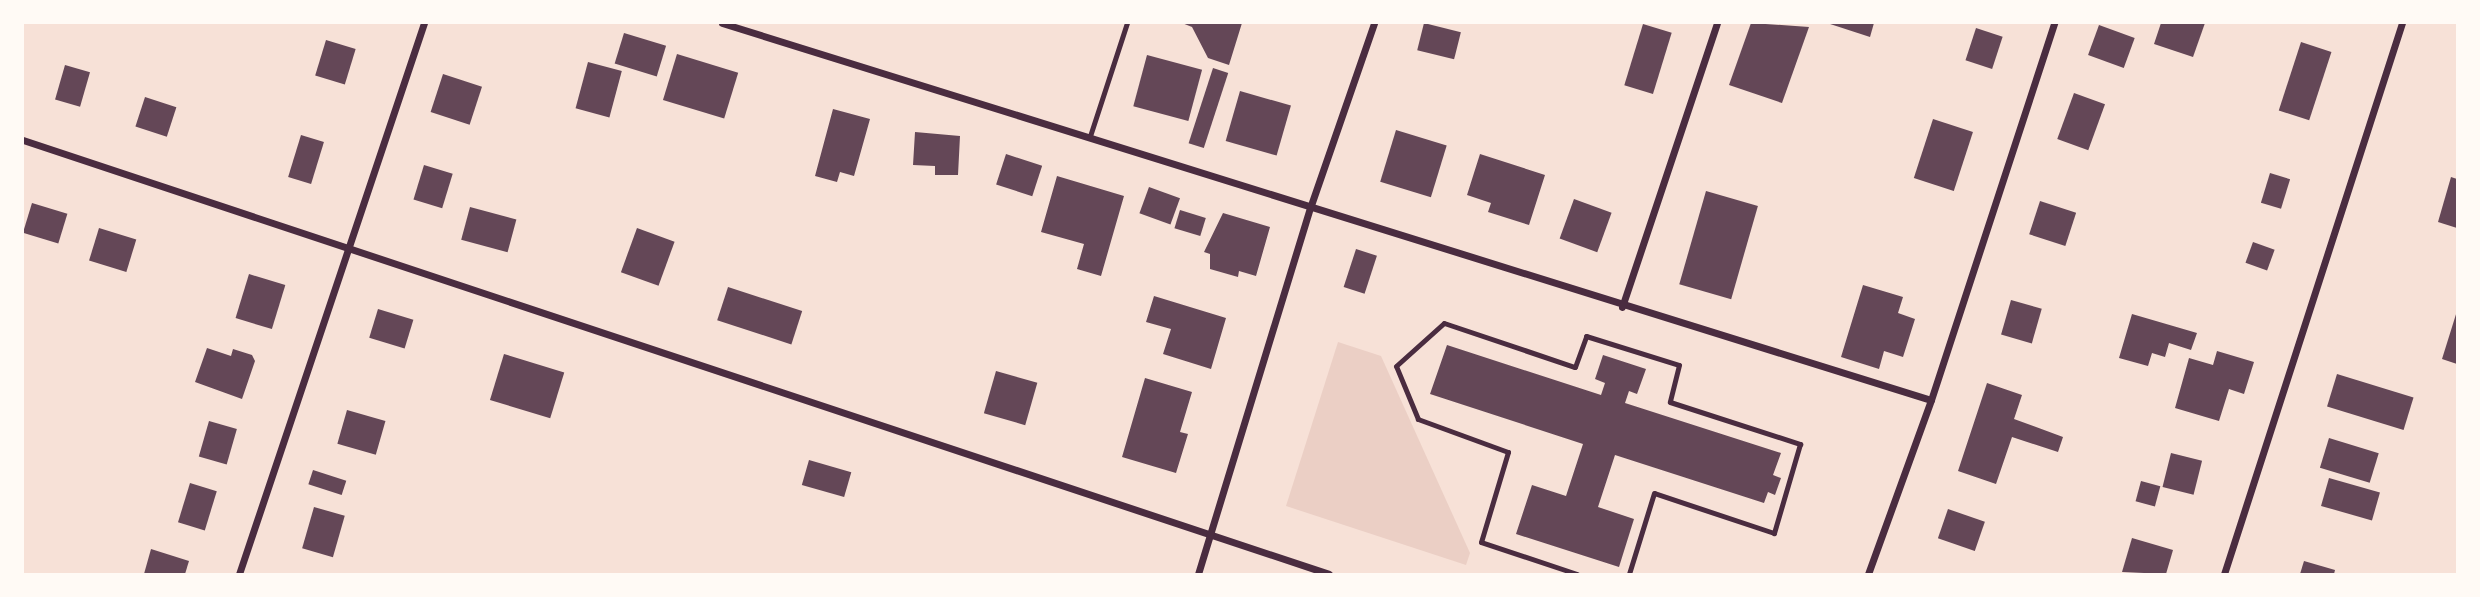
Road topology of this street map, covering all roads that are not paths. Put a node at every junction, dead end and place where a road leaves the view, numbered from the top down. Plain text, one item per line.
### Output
1 (424, 23) edge
2 (722, 23) edge
3 (1126, 23) edge
4 (1374, 23) edge
5 (1717, 23) edge
6 (2054, 23) edge
7 (2402, 23) edge
8 (1090, 136) junction
9 (23, 140) edge
10 (1310, 208) junction
11 (351, 247) junction
12 (1622, 307) junction
13 (1931, 400) junction
14 (1210, 536) junction
15 (1557, 571) edge
16 (239, 574) edge
17 (1198, 574) edge
18 (1329, 574) edge
19 (1577, 574) edge
20 (1629, 574) edge
21 (1868, 574) edge
22 (2224, 574) edge

1 - 11 street
2 - 8 street
3 - 8 lane
4 - 10 street
5 - 12 street
6 - 13 street
7 - 22 street
8 - 10 street
9 - 11 street
10 - 12 street
10 - 14 street
11 - 14 street
11 - 16 street
12 - 13 street
13 - 21 street
14 - 17 street
14 - 18 street
15 - 19 lane
15 - 20 lane

